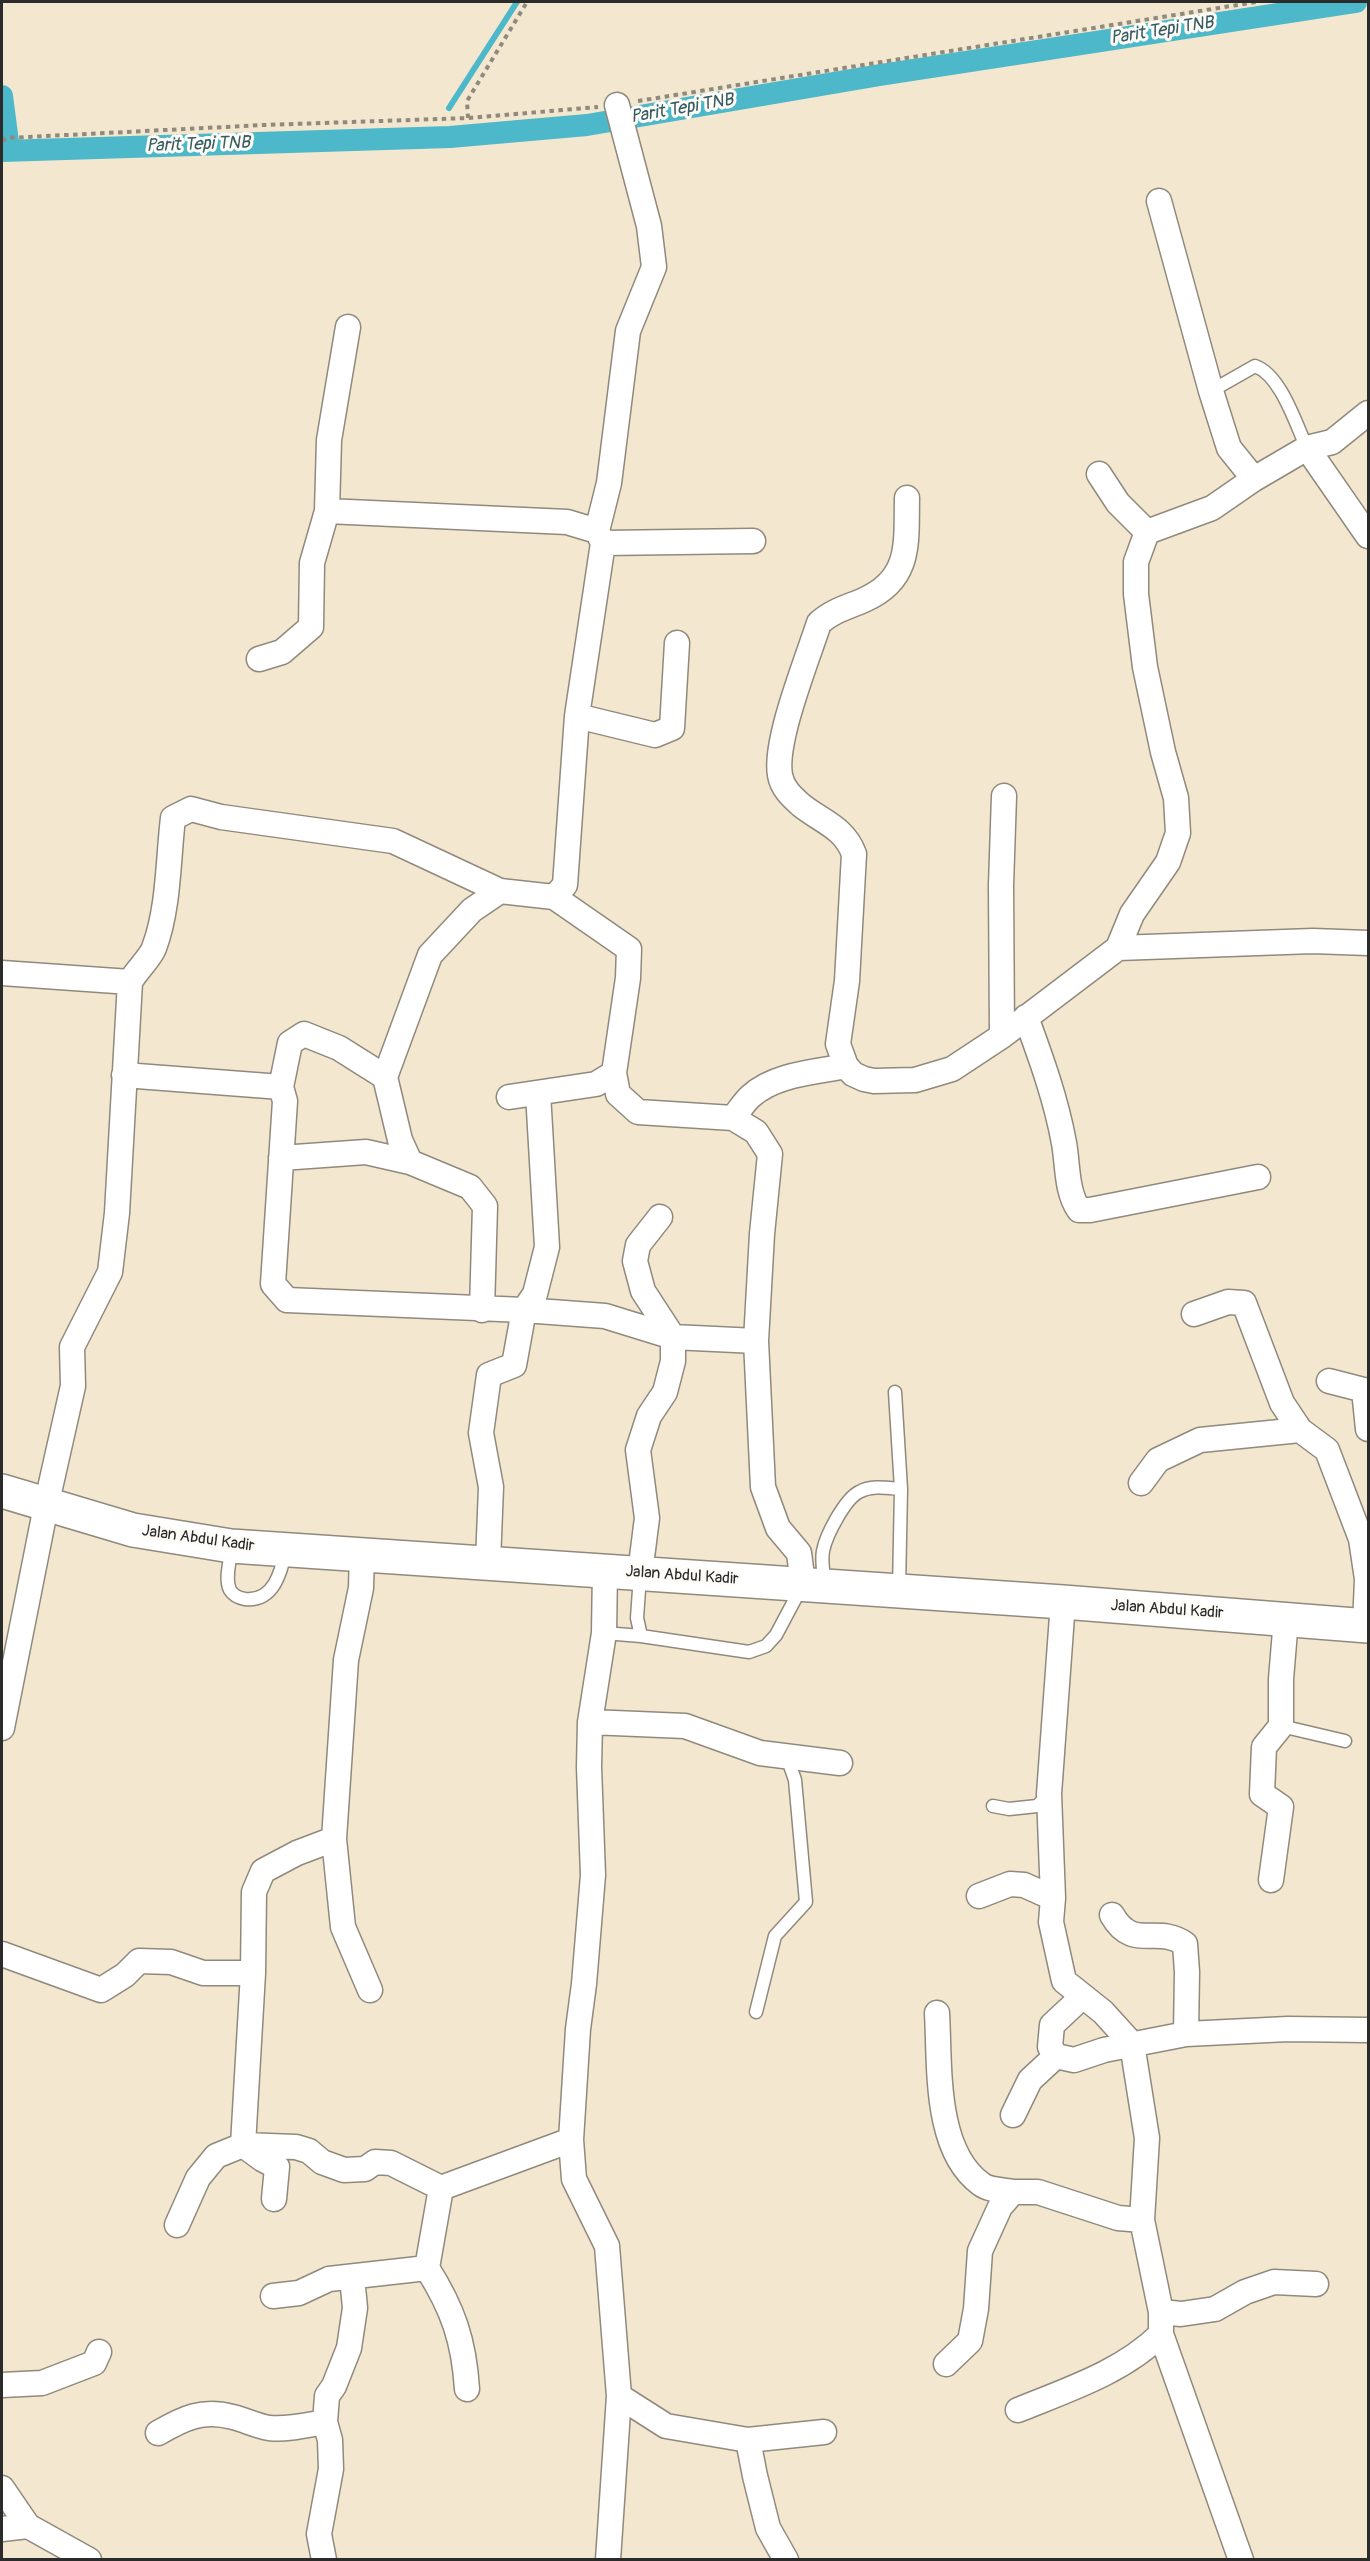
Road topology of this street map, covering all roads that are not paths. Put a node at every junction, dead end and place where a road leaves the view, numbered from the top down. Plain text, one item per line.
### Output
1 (618, 108) road end
2 (1159, 201) dead end
3 (348, 327) dead end
4 (1211, 391) junction
5 (1368, 413) edge
6 (1307, 448) junction
7 (1099, 474) dead end
8 (1254, 479) junction
9 (907, 498) dead end
10 (327, 511) junction
11 (1147, 532) junction
12 (1368, 536) edge
13 (600, 537) junction
14 (753, 541) dead end
15 (677, 643) dead end
16 (259, 659) dead end
17 (577, 716) junction
18 (1004, 796) dead end
19 (500, 891) junction
20 (554, 897) junction
21 (1368, 944) edge
22 (1118, 948) junction
23 (2, 973) edge
24 (130, 982) junction
25 (1026, 1017) junction
26 (1002, 1036) junction
27 (846, 1066) junction
28 (614, 1073) junction
29 (124, 1075) junction
30 (385, 1077) junction
31 (281, 1087) junction
32 (538, 1093) junction
33 (509, 1097) dead end
34 (733, 1118) junction
35 (281, 1158) junction
36 (410, 1162) junction
37 (1258, 1177) dead end
38 (660, 1217) dead end
39 (482, 1310) junction
40 (524, 1310) junction
41 (1194, 1314) dead end
42 (673, 1337) junction
43 (756, 1341) junction
44 (1329, 1381) dead end
45 (895, 1392) dead end
46 (1368, 1429) edge
47 (1300, 1430) junction
48 (1142, 1484) dead end
49 (901, 1489) junction
50 (2, 1491) edge
51 (46, 1506) junction
52 (1365, 1536) edge
53 (231, 1546) junction
54 (286, 1549) junction
55 (362, 1553) junction
56 (488, 1562) junction
57 (605, 1570) junction
58 (640, 1573) junction
59 (814, 1585) junction
60 (899, 1591) junction
61 (1063, 1602) junction
62 (1286, 1619) junction
63 (1367, 1626) edge
64 (604, 1633) junction
65 (642, 1636) junction
66 (590, 1722) junction
67 (1281, 1726) junction
68 (2, 1728) edge
69 (1345, 1741) dead end
70 (786, 1758) junction
71 (840, 1763) dead end
72 (1048, 1794) junction
73 (993, 1806) dead end
74 (334, 1839) junction
75 (1271, 1880) dead end
76 (979, 1896) dead end
77 (1053, 1898) junction
78 (1112, 1915) dead end
79 (2, 1954) edge
80 (253, 1973) junction
81 (370, 1990) dead end
82 (1082, 1997) junction
83 (756, 2012) dead end
84 (938, 2013) dead end
85 (1368, 2030) edge
86 (1186, 2034) junction
87 (1132, 2044) junction
88 (1056, 2055) junction
89 (1013, 2115) dead end
90 (571, 2140) junction
91 (243, 2145) junction
92 (441, 2188) junction
93 (1013, 2192) junction
94 (274, 2199) dead end
95 (1142, 2220) junction
96 (177, 2224) dead end
97 (427, 2268) junction
98 (352, 2277) junction
99 (1316, 2284) dead end
100 (273, 2296) dead end
101 (1161, 2323) junction
102 (99, 2352) dead end
103 (946, 2364) dead end
104 (2, 2385) edge
105 (467, 2389) dead end
106 (619, 2396) junction
107 (1018, 2410) dead end
108 (325, 2422) junction
109 (158, 2433) dead end
110 (824, 2433) dead end
111 (748, 2440) junction
112 (2, 2488) edge
113 (28, 2526) junction
114 (2, 2529) edge
115 (89, 2559) edge
116 (324, 2559) edge
117 (608, 2559) edge
118 (786, 2559) edge
119 (1241, 2559) edge

1 - 13 street
2 - 4 street
3 - 10 street
4 - 6 lane
4 - 8 street
5 - 6 street
6 - 8 street
6 - 12 street
7 - 11 street
8 - 11 street
9 - 27 street
10 - 13 street
10 - 16 street
11 - 22 street
13 - 14 street
13 - 17 street
15 - 17 street
17 - 20 street
18 - 26 street
19 - 20 street
19 - 24 street
19 - 30 street
20 - 28 street
21 - 22 street
22 - 25 street
23 - 24 street
24 - 29 street
25 - 26 street
25 - 37 street
26 - 27 street
27 - 34 street
28 - 32 street
28 - 34 street
29 - 31 street
29 - 51 street
30 - 31 street
30 - 36 street
31 - 35 street
32 - 33 street
32 - 40 street
34 - 43 street
35 - 36 street
35 - 39 street
36 - 39 street
38 - 42 street
39 - 40 street
40 - 42 street
40 - 56 street
41 - 47 street
42 - 43 street
42 - 58 street
43 - 59 street
44 - 46 street
45 - 49 lane
47 - 48 street
47 - 52 street
49 - 59 lane
49 - 60 lane
50 - 51 main road, Jalan Abdul Kadir
51 - 53 main road, Jalan Abdul Kadir
51 - 68 street
52 - 63 street
53 - 54 main road, Jalan Abdul Kadir
53 - 54 lane
54 - 55 main road, Jalan Abdul Kadir
55 - 56 main road, Jalan Abdul Kadir
55 - 74 street
56 - 57 main road, Jalan Abdul Kadir
57 - 58 main road, Jalan Abdul Kadir
57 - 64 street
58 - 59 main road, Jalan Abdul Kadir
58 - 65 lane
59 - 60 main road, Jalan Abdul Kadir
59 - 65 lane
60 - 61 main road, Jalan Abdul Kadir
61 - 62 main road, Jalan Abdul Kadir
61 - 72 street
62 - 63 main road, Jalan Abdul Kadir
62 - 67 street
64 - 65 lane
64 - 66 street
66 - 70 street
66 - 90 street
67 - 69 lane
67 - 75 street
70 - 71 street
70 - 83 lane
72 - 73 lane
72 - 77 street
74 - 80 street
74 - 81 street
76 - 77 street
77 - 82 street
78 - 86 street
79 - 80 street
80 - 91 street
82 - 87 street
82 - 88 street
84 - 93 street
85 - 86 street
86 - 87 street
87 - 88 street
87 - 95 street
88 - 89 street
90 - 92 street
90 - 106 street
91 - 92 street
91 - 94 street
91 - 96 street
92 - 97 street
93 - 95 street
93 - 103 street
95 - 101 street
97 - 98 street
97 - 105 street
98 - 100 street
98 - 108 street
99 - 101 street
101 - 107 street
101 - 119 street
102 - 104 street
106 - 111 street
106 - 117 street
108 - 109 street
108 - 116 street
110 - 111 street
111 - 118 street
112 - 113 street
113 - 114 street
113 - 115 street

